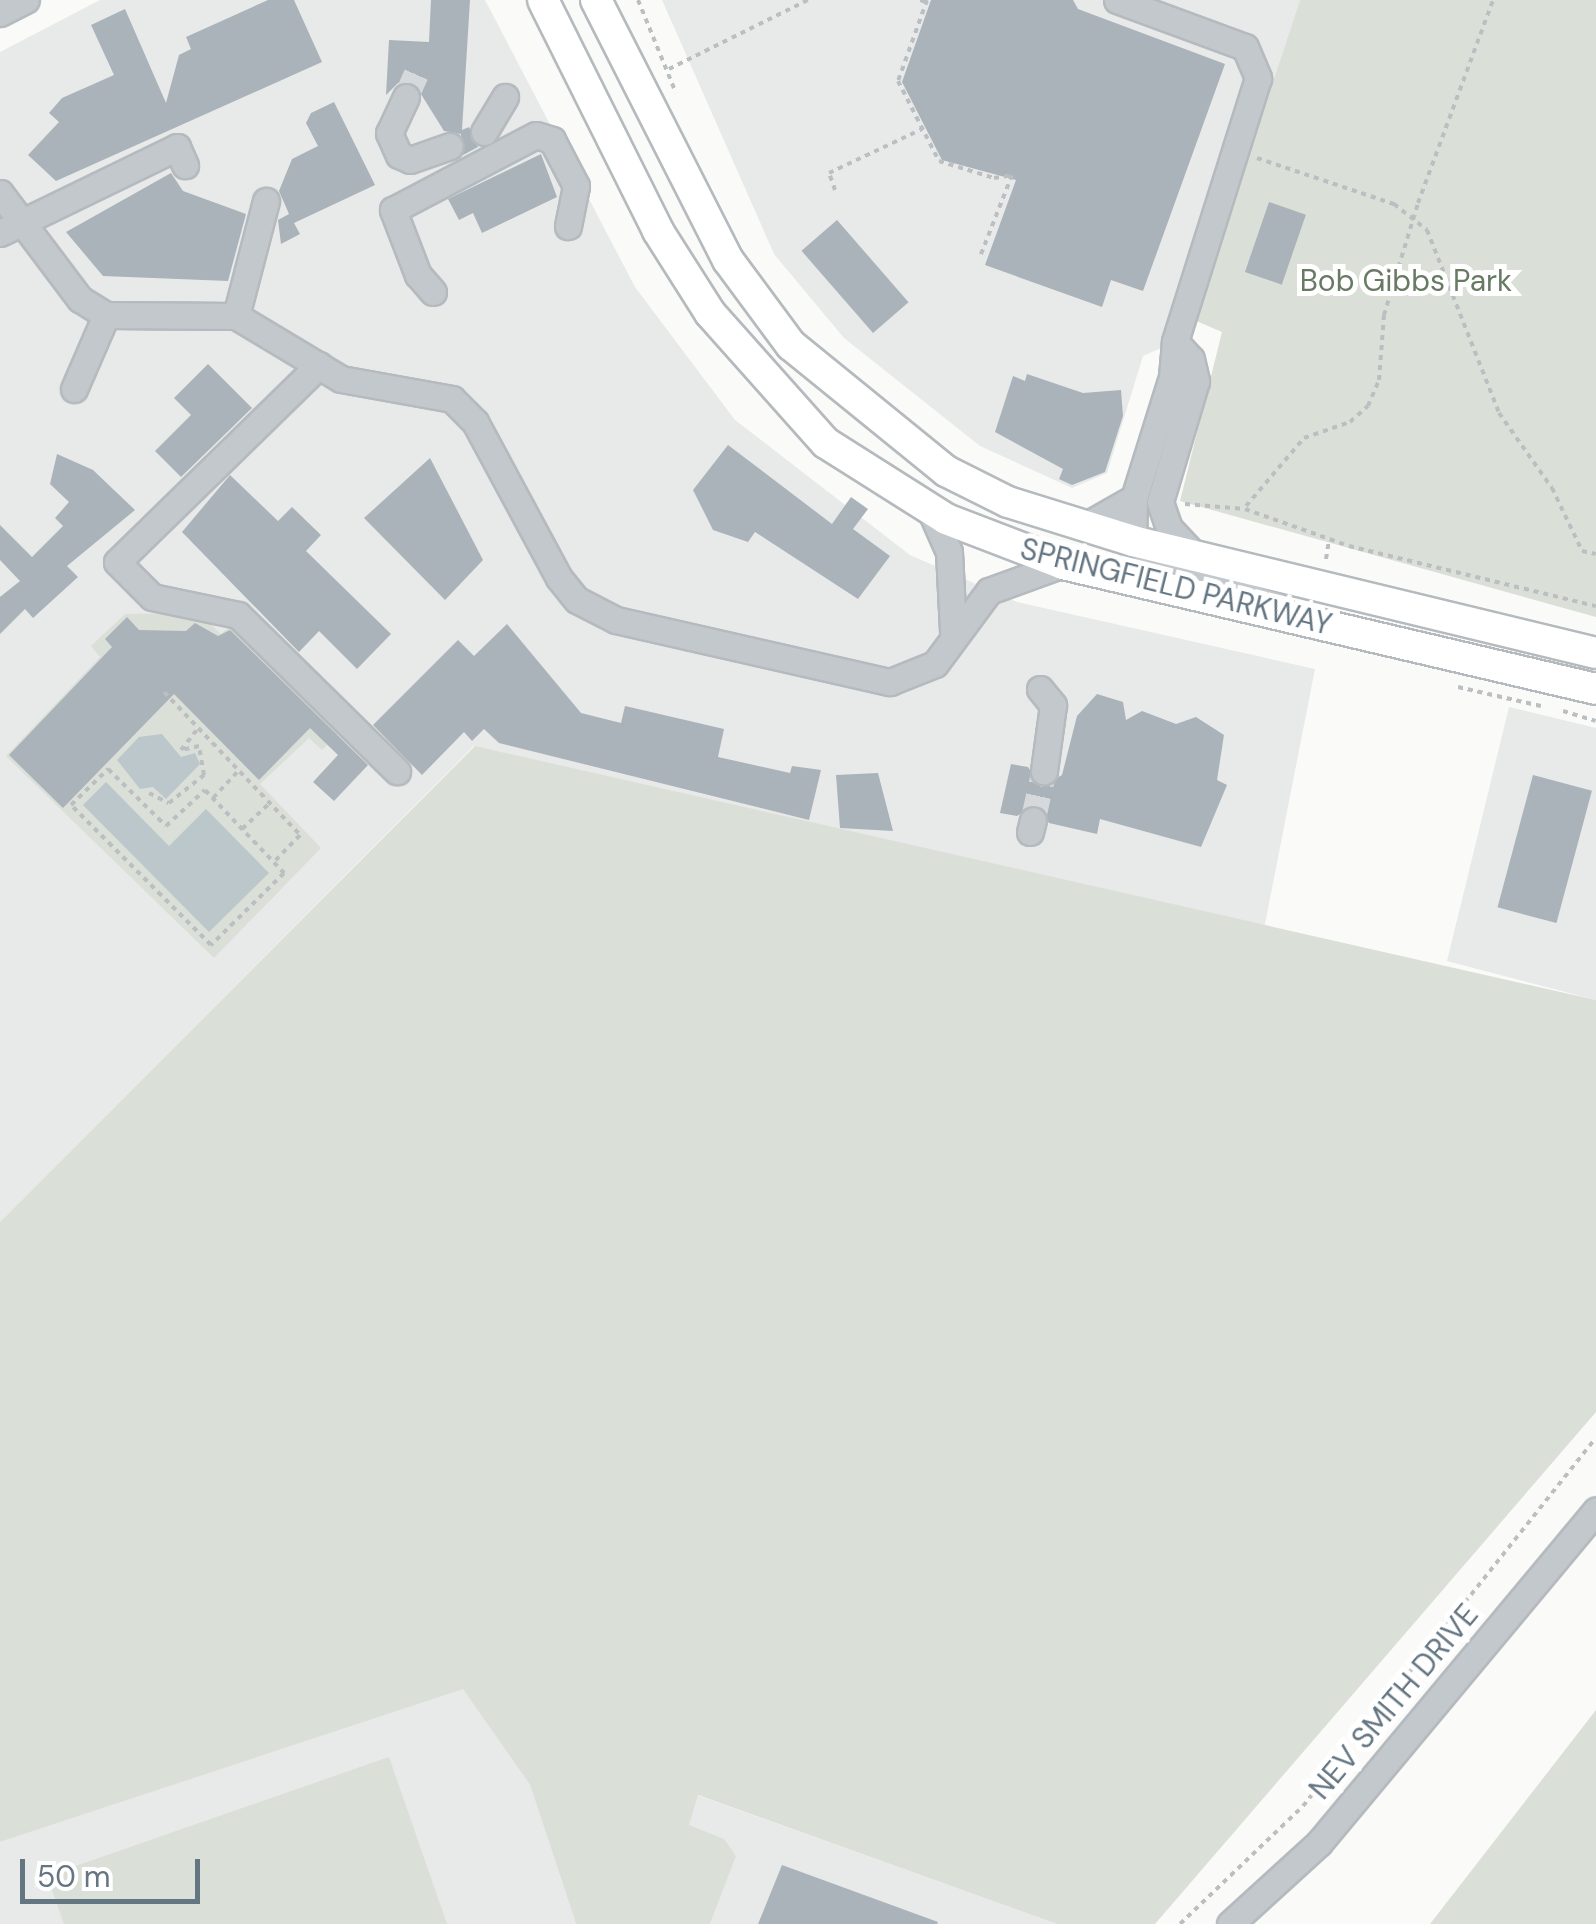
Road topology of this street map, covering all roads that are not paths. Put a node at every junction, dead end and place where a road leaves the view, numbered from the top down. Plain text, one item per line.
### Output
1 (26, 0) edge
2 (543, 0) edge
3 (596, 0) edge
4 (1117, 0) edge
5 (0, 12) edge
6 (406, 96) tunnel mouth
7 (505, 97) dead end
8 (484, 132) dead end
9 (450, 146) dead end
10 (185, 165) dead end
11 (0, 193) edge
12 (266, 201) dead end
13 (568, 226) dead end
14 (10, 227) edge
15 (432, 292) dead end
16 (106, 314) junction
17 (236, 316) junction
18 (1175, 342) junction
19 (318, 365) junction
20 (74, 389) dead end
21 (1134, 498) junction
22 (930, 510) junction
23 (1083, 527) junction
24 (1132, 542) junction
25 (1192, 554) junction
26 (1063, 564) junction
27 (1283, 614) junction
28 (953, 632) junction
29 (1596, 653) edge
30 (1596, 689) edge
31 (1040, 690) dead end
32 (397, 771) dead end
33 (1044, 771) tunnel mouth
34 (1596, 1510) edge
35 (1230, 1924) edge

1 - 5 street
2 - 22 main road, SPRINGFIELD PARKWAY
3 - 23 main road, SPRINGFIELD PARKWAY
4 - 18 street
6 - 9 street
7 - 8 street
10 - 14 street
11 - 14 street
12 - 17 street
13 - 15 street
14 - 16 street
16 - 17 street
16 - 20 street
17 - 19 street
18 - 21 street
18 - 25 street
19 - 28 street
19 - 32 street
21 - 23 street
21 - 24 street
22 - 26 main road, SPRINGFIELD PARKWAY
22 - 28 street
23 - 24 main road, SPRINGFIELD PARKWAY
24 - 25 main road, SPRINGFIELD PARKWAY
24 - 27 street
25 - 29 main road, SPRINGFIELD PARKWAY
26 - 27 main road, SPRINGFIELD PARKWAY
26 - 28 street
27 - 30 main road, SPRINGFIELD PARKWAY
31 - 33 street
34 - 35 street, NEV SMITH DRIVE

